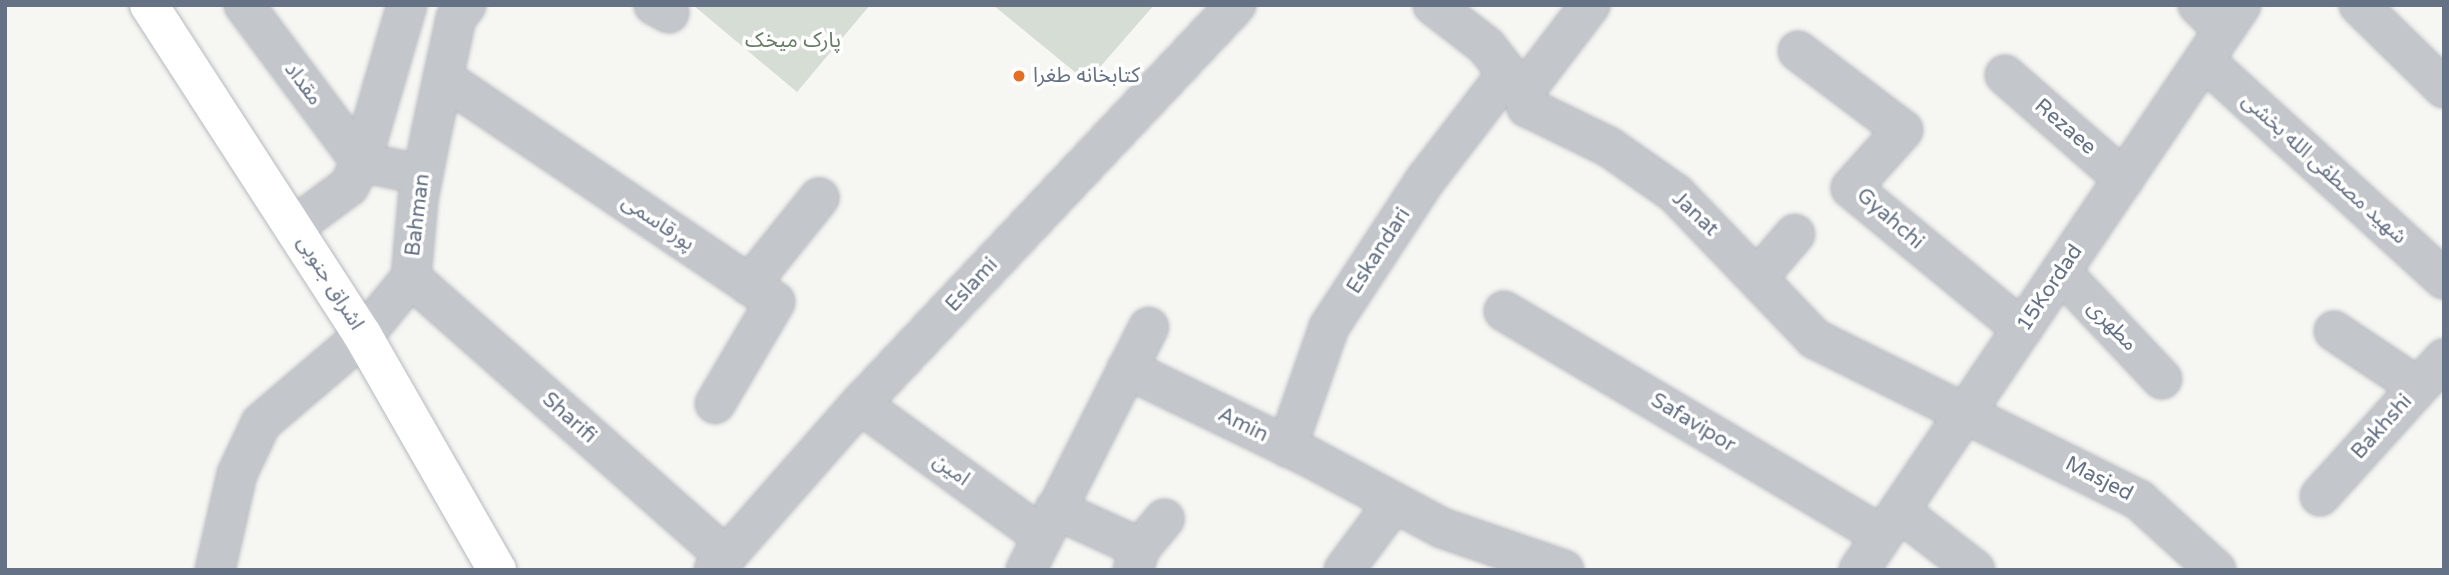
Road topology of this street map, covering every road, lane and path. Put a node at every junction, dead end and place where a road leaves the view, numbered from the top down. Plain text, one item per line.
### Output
1 (149, 5) edge
2 (244, 5) edge
3 (407, 5) edge
4 (466, 5) edge
5 (1236, 5) edge
6 (1590, 5) edge
7 (2359, 5) edge
8 (1445, 9) edge
9 (2217, 25) edge
10 (1798, 51) dead end
11 (2005, 75) dead end
12 (443, 78) junction
13 (1515, 84) junction
14 (2444, 88) edge
15 (361, 162) junction
16 (423, 175) junction
17 (2124, 180) junction
18 (819, 198) dead end
19 (295, 226) junction
20 (1795, 234) dead end
21 (2061, 272) junction
22 (1759, 276) junction
23 (411, 278) junction
24 (2444, 279) edge
25 (749, 285) junction
26 (1504, 311) dead end
27 (1149, 327) dead end
28 (2022, 329) junction
29 (2334, 331) dead end
30 (363, 336) junction
31 (2444, 359) edge
32 (1126, 369) junction
33 (2162, 379) dead end
34 (2418, 387) junction
35 (715, 404) dead end
36 (860, 404) junction
37 (1966, 411) junction
38 (1287, 447) junction
39 (2320, 496) dead end
40 (1394, 503) junction
41 (1164, 519) dead end
42 (1049, 523) junction
43 (1890, 523) junction
44 (1136, 559) edge
45 (720, 564) edge
46 (215, 570) edge
47 (497, 570) edge
48 (1026, 570) edge
49 (1343, 570) edge
50 (1564, 570) edge
51 (1859, 570) edge
52 (1975, 570) edge
53 (2216, 570) edge

1 - 19 main road, اشراق جنوبی
2 - 15 street, مقداد
3 - 15 street
4 - 12 street, Bahman
5 - 36 street, Eslami
6 - 13 street, Eskandari
7 - 14 street
8 - 13 street, Janat
9 - 17 street, 15Kordad
9 - 24 street, شهید مصطفی الله بخشی
10 - 28 street, Gyahchi
11 - 17 street, Rezaee
12 - 16 street, Bahman
12 - 25 street, پورقاسمی
13 - 22 street, Janat
13 - 38 street, Eskandari
15 - 16 street
15 - 19 street
16 - 23 street, Bahman
17 - 21 street, 15Kordad
18 - 25 street
19 - 30 main road, اشراق جنوبی
20 - 22 street
21 - 28 street, 15Kordad
21 - 33 street, مطهری
22 - 37 street, Janat
23 - 30 street, Bahman
23 - 45 street, Sharifi
25 - 35 street, پورقاسمی
26 - 43 street, Safavipor
27 - 32 street
28 - 37 street, 15Kordad
29 - 34 street
30 - 46 street, Bahman
30 - 47 main road, اشراق جنوبی
31 - 34 street, Bakhshi
32 - 38 street, Amin
32 - 42 street
34 - 39 street, Bakhshi
36 - 42 street, امین
36 - 45 street, Eslami
37 - 43 street, 15Kordad
37 - 53 street, Masjed
38 - 40 street, Amin
40 - 49 street
40 - 50 street, Amin
41 - 44 street
42 - 44 street, امین
42 - 48 street
43 - 51 street, 15Kordad
43 - 52 street, Safavipor

